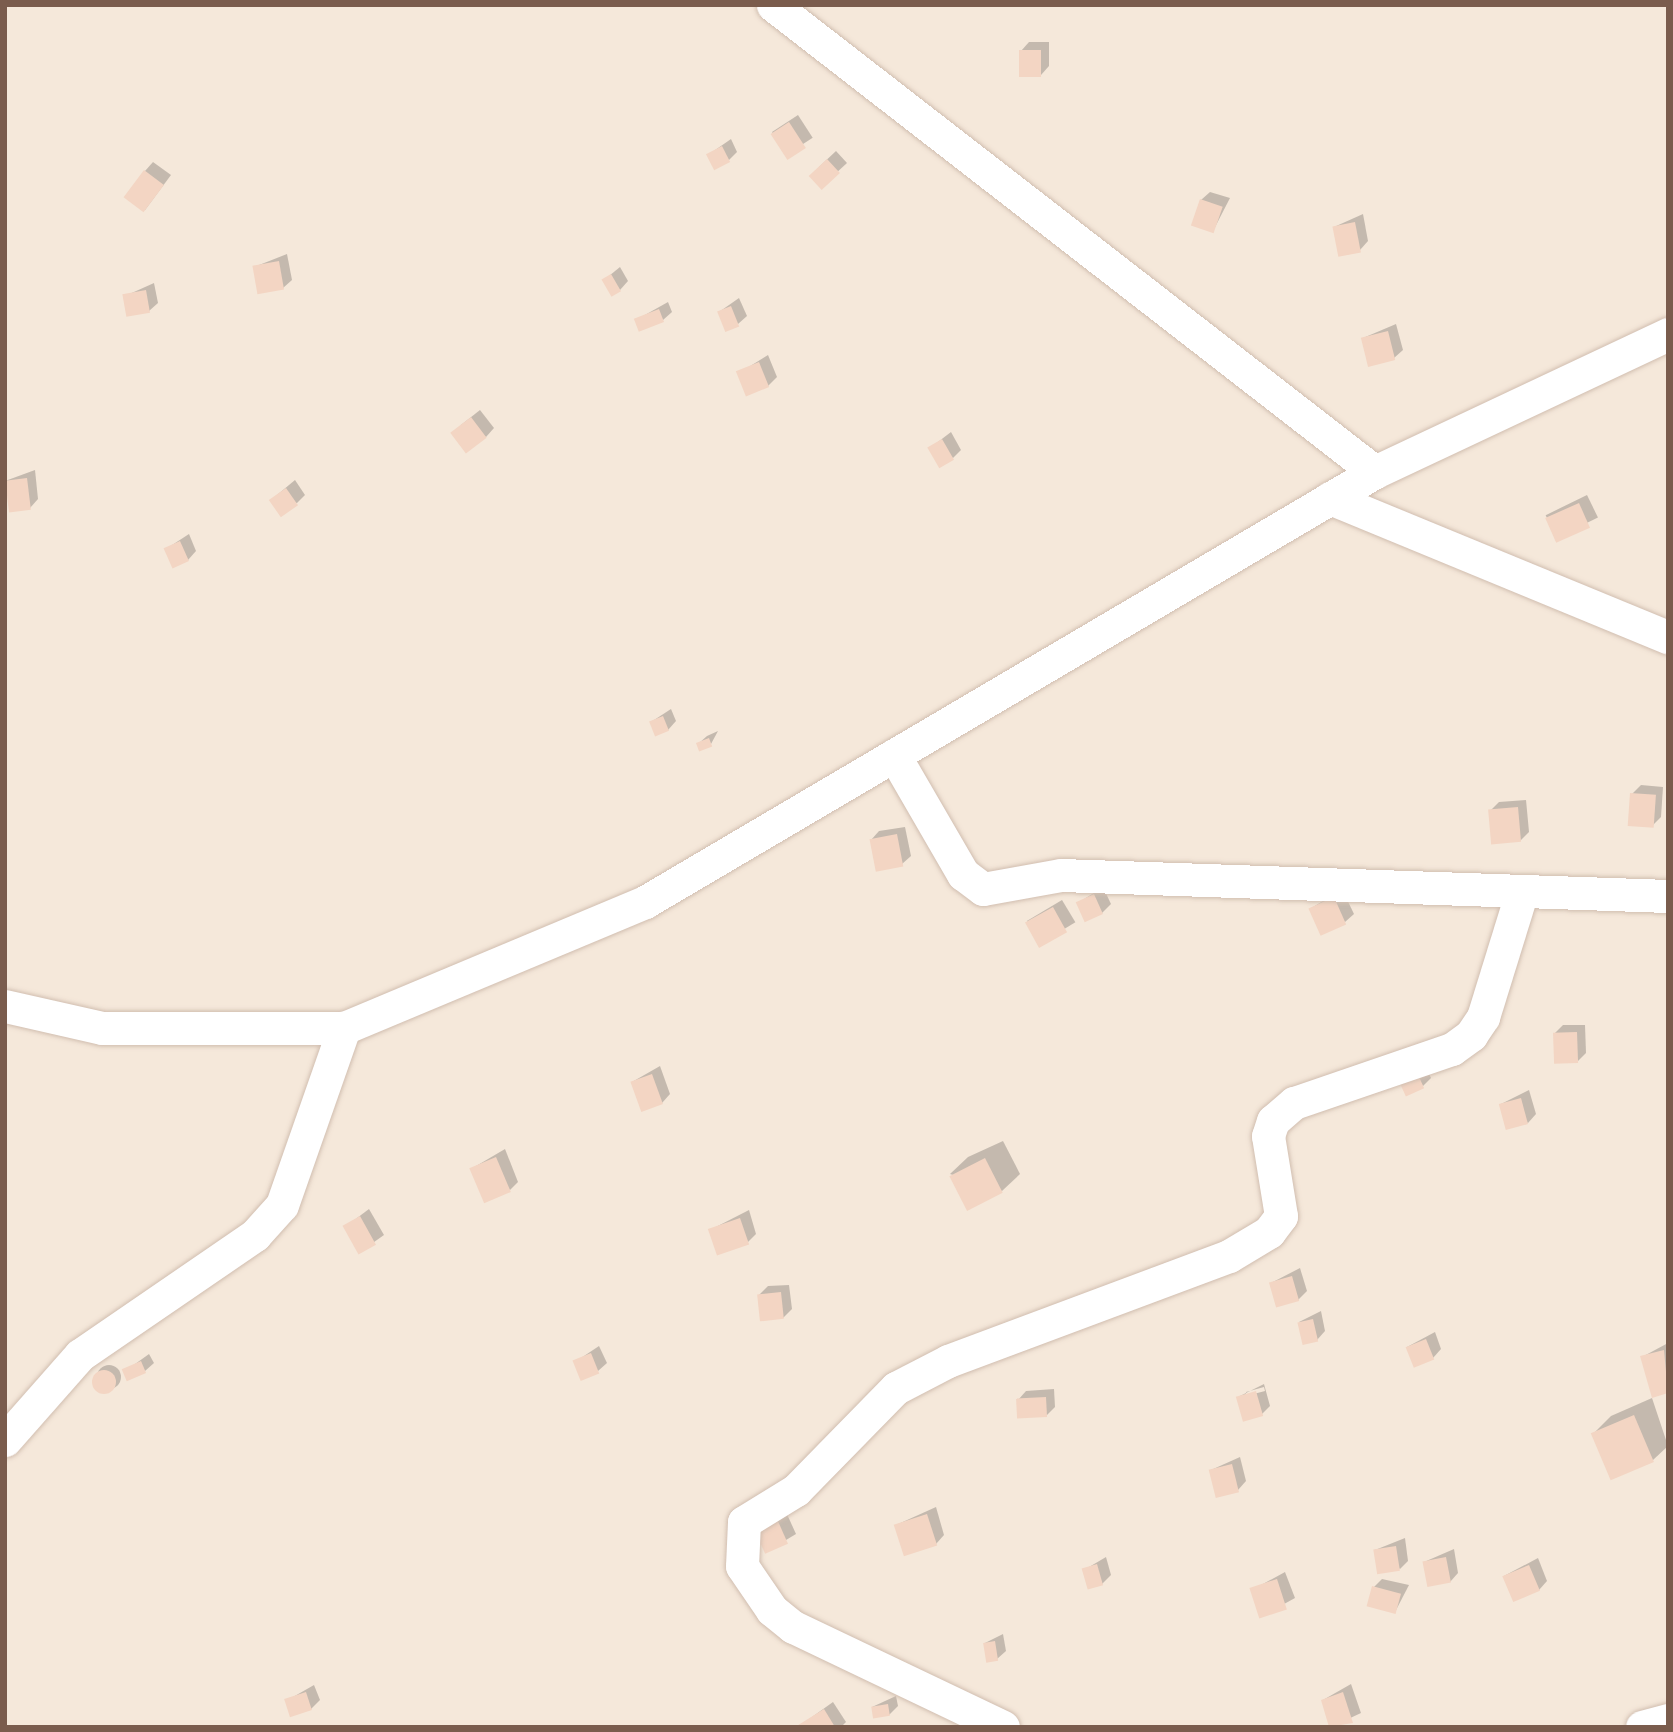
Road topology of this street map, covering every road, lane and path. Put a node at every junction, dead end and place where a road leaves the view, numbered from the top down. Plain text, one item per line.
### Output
1 (773, 5) edge
2 (1668, 334) edge
3 (1375, 472) junction
4 (1330, 498) junction
5 (1668, 637) edge
6 (894, 755) junction
7 (1521, 894) junction
8 (1668, 896) edge
9 (5, 1006) edge
10 (344, 1028) junction
11 (5, 1440) edge
12 (1668, 1720) edge
13 (1003, 1727) edge
14 (1643, 1727) edge

1 - 3 street
2 - 3 street
3 - 4 street
4 - 5 street
4 - 6 street
6 - 7 street
6 - 10 street
7 - 8 street
7 - 13 street
9 - 10 street
10 - 11 street
12 - 14 street

